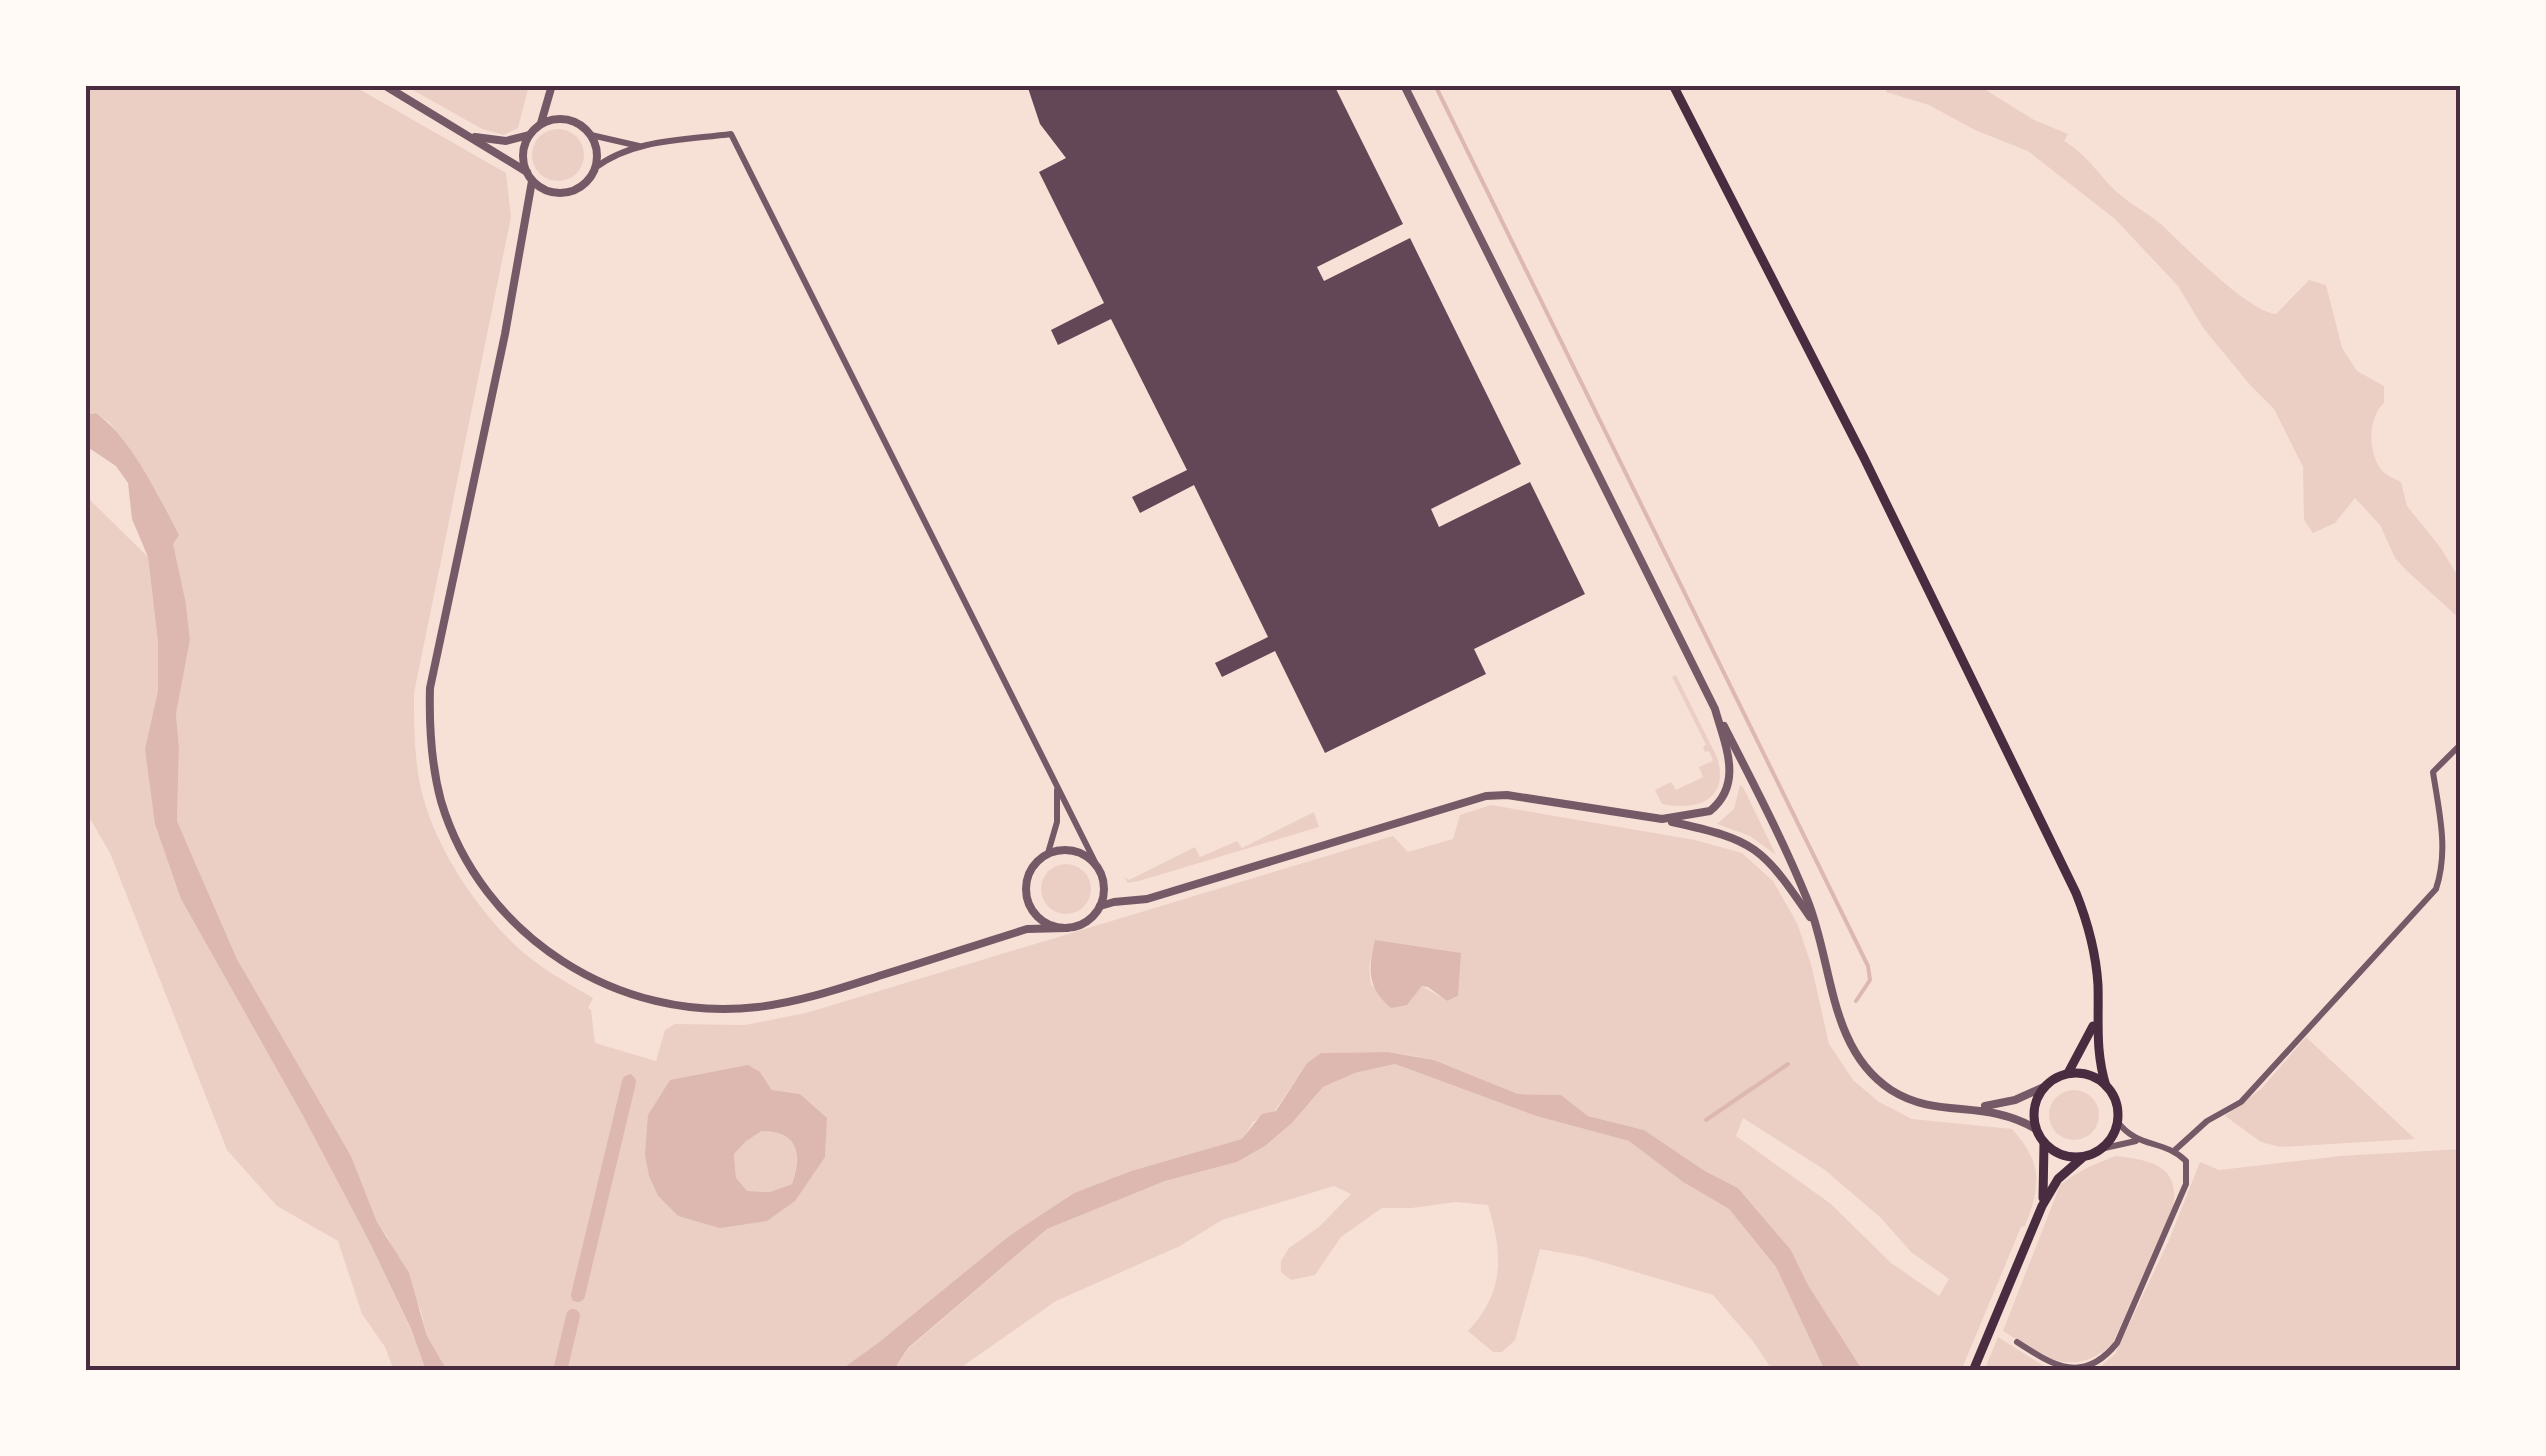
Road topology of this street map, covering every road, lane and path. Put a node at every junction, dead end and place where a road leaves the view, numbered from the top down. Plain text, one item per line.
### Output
1 (384, 85) edge
2 (552, 85) edge
3 (1404, 85) edge
4 (1673, 85) edge
5 (542, 123) junction
6 (529, 135) junction
7 (591, 135) junction
8 (470, 136) junction
9 (640, 146) junction
10 (595, 168) junction
11 (529, 177) junction
12 (1715, 709) junction
13 (2461, 744) edge
14 (1057, 784) junction
15 (1662, 820) junction
16 (1048, 854) junction
17 (1098, 868) junction
18 (1100, 906) junction
19 (1066, 928) junction
20 (1818, 929) junction
21 (2097, 1014) junction
22 (2068, 1074) junction
23 (2106, 1086) junction
24 (2044, 1087) junction
25 (1966, 1107) junction
26 (2117, 1122) junction
27 (2036, 1130) junction
28 (2137, 1141) junction
29 (2044, 1142) junction
30 (2100, 1149) junction
31 (2175, 1150) junction
32 (2085, 1156) junction
33 (2042, 1206) junction
34 (2017, 1342) dead end
35 (1973, 1371) edge

1 - 8 street
2 - 5 street
3 - 12 street
4 - 21 main road
5 - 6 street
5 - 7 street
6 - 8 street
6 - 11 street
7 - 9 street
7 - 10 street
8 - 11 street
9 - 10 street
9 - 14 street
10 - 11 street
11 - 19 street
12 - 15 street
12 - 20 street
13 - 31 street
14 - 16 street
14 - 17 street
15 - 18 street
15 - 20 street
16 - 17 street
16 - 19 street
17 - 18 street
18 - 19 street
20 - 25 street
21 - 22 main road
21 - 23 main road
22 - 23 main road
22 - 24 main road
23 - 26 main road
24 - 25 street
24 - 27 main road
25 - 27 street
26 - 28 street
26 - 30 main road
27 - 29 main road
28 - 30 street
28 - 31 street
29 - 32 main road
29 - 33 main road
30 - 32 main road
31 - 34 street
32 - 33 main road
33 - 35 main road

